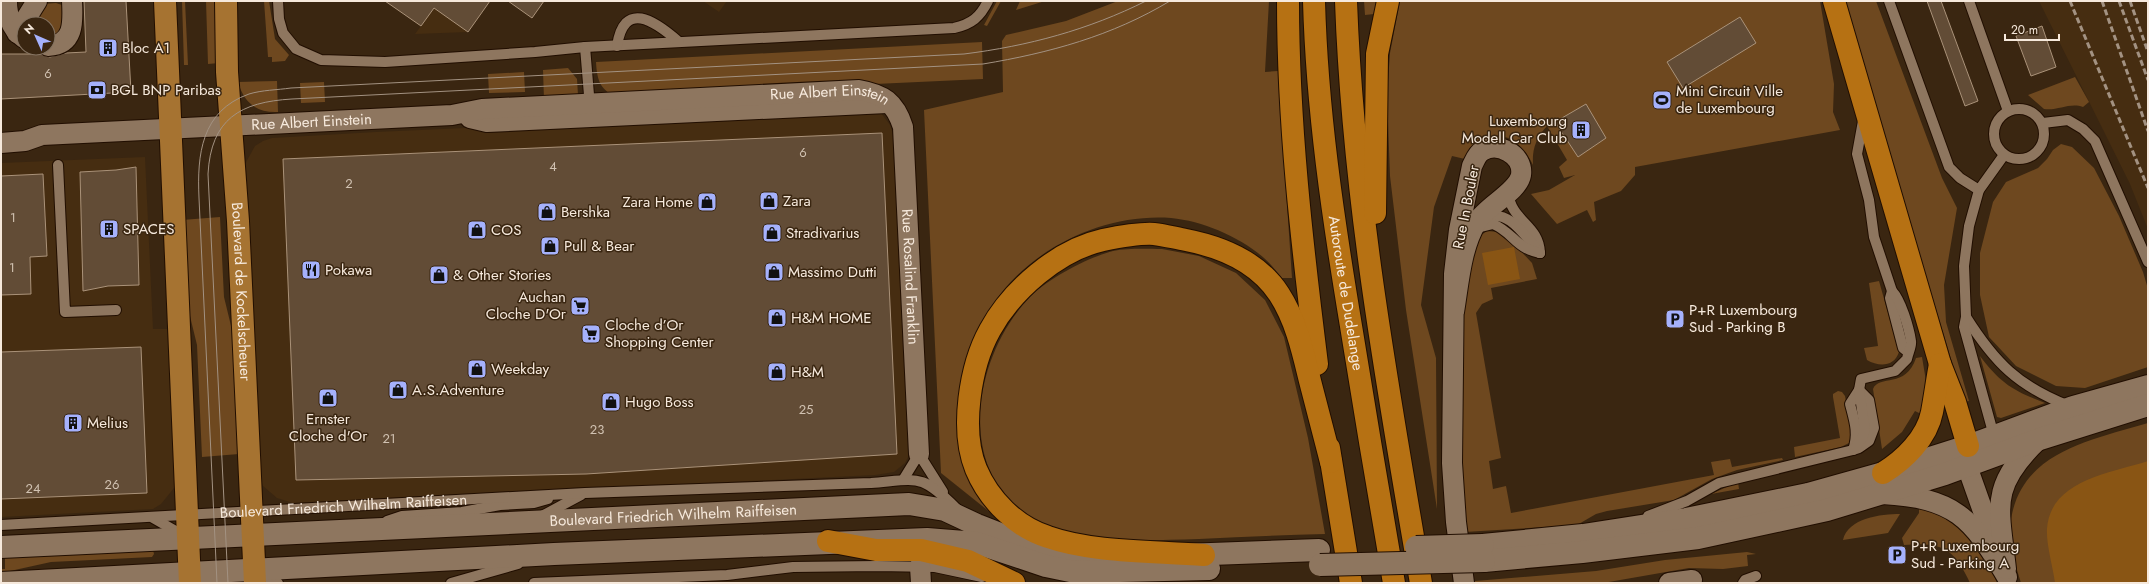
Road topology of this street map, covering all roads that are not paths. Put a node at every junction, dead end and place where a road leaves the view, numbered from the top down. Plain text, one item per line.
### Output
1 (7, 1) edge
2 (37, 1) edge
3 (72, 1) edge
4 (165, 1) edge
5 (226, 1) edge
6 (278, 1) edge
7 (988, 1) edge
8 (1288, 1) edge
9 (1314, 1) edge
10 (1346, 1) edge
11 (1388, 1) edge
12 (1834, 1) edge
13 (1889, 1) edge
14 (1969, 1) edge
15 (30, 16) edge
16 (16, 28) edge
17 (679, 42) junction
18 (56, 46) edge
19 (617, 46) junction
20 (585, 47) junction
21 (889, 103) joint
22 (590, 110) junction
23 (1866, 110) junction
24 (2008, 111) junction
25 (2043, 123) junction
26 (231, 126) junction
27 (171, 129) junction
28 (1, 130) edge
29 (42, 135) junction
30 (1, 143) edge
31 (2004, 155) junction
32 (58, 165) dead end
33 (1979, 190) junction
34 (1508, 192) junction
35 (1471, 233) junction
36 (2148, 262) edge
37 (1374, 287) junction
38 (116, 310) dead end
39 (1454, 312) junction
40 (1966, 316) junction
41 (1940, 364) junction
42 (2148, 386) edge
43 (2148, 406) edge
44 (2073, 407) junction
45 (1994, 436) junction
46 (2040, 439) junction
47 (919, 454) junction
48 (1967, 456) junction
49 (1331, 462) junction
50 (903, 480) junction
51 (1882, 484) junction
52 (585, 494) junction
53 (560, 495) junction
54 (957, 509) junction
55 (252, 511) junction
56 (187, 516) junction
57 (152, 518) junction
58 (532, 521) junction
59 (1, 525) edge
60 (976, 525) junction
61 (366, 529) junction
62 (253, 534) junction
63 (1583, 535) junction
64 (188, 538) junction
65 (828, 541) junction
66 (1, 547) edge
67 (1483, 553) junction
68 (554, 554) junction
69 (1204, 555) junction
70 (1320, 557) junction
71 (921, 575) edge
72 (255, 576) edge
73 (1756, 576) dead end
74 (189, 578) edge
75 (2008, 580) edge
76 (1693, 582) edge
77 (1, 583) edge
78 (5, 583) edge
79 (278, 583) edge
80 (451, 583) edge
81 (534, 583) edge
82 (998, 583) edge
83 (1014, 583) edge
84 (1351, 583) edge
85 (1394, 583) edge
86 (1421, 583) edge
87 (1464, 583) edge
88 (1669, 583) edge
89 (1743, 583) edge

1 - 16 street
2 - 15 street
3 - 18 street
4 - 27 main road
5 - 26 main road, Boulevard de Kockelscheuer
6 - 20 lane
7 - 17 lane
8 - 49 highway
9 - 85 highway, Autoroute de Dudelange
10 - 37 highway, Autoroute de Dudelange
11 - 37 highway
12 - 23 highway
13 - 33 lane
14 - 24 lane
17 - 19 lane
17 - 19 lane
19 - 20 lane
20 - 22 lane
21 - 22 street, Rue Albert Einstein
21 - 47 street, Rue Rosalind Franklin
22 - 26 street, Rue Albert Einstein
23 - 41 highway
23 - 63 lane
24 - 25 lane
24 - 31 lane
25 - 31 lane
25 - 36 lane
26 - 27 street, Rue Albert Einstein
26 - 55 main road, Boulevard de Kockelscheuer
27 - 29 street, Rue Albert Einstein
27 - 56 main road
28 - 29 street
29 - 30 street
31 - 33 lane
32 - 38 lane
33 - 40 lane
34 - 35 street, Rue In Bouler
34 - 35 lane
34 - 39 street, Rue In Bouler
35 - 39 street, Rue In Bouler
37 - 86 highway, Autoroute de Dudelange
39 - 87 street, Rue In Bouler
40 - 44 lane
40 - 45 lane
41 - 48 highway
41 - 51 highway
42 - 44 main road
43 - 46 main road
44 - 45 main road
45 - 48 main road
46 - 48 main road
46 - 75 street
47 - 50 lane
47 - 54 lane
48 - 51 main road
48 - 75 street
49 - 69 highway
49 - 84 highway
50 - 52 lane, Boulevard Friedrich Wilhelm Raiffeisen
50 - 54 lane, Boulevard Friedrich Wilhelm Raiffeisen
51 - 63 main road
51 - 67 main road
51 - 75 street
52 - 53 lane, Boulevard Friedrich Wilhelm Raiffeisen
52 - 58 lane
53 - 55 lane, Boulevard Friedrich Wilhelm Raiffeisen
53 - 61 lane, Boulevard Friedrich Wilhelm Raiffeisen
54 - 60 lane, Boulevard Friedrich Wilhelm Raiffeisen
55 - 56 lane, Boulevard Friedrich Wilhelm Raiffeisen
55 - 62 main road, Boulevard de Kockelscheuer
56 - 57 lane, Boulevard Friedrich Wilhelm Raiffeisen
56 - 64 main road
57 - 59 lane, Boulevard Friedrich Wilhelm Raiffeisen
57 - 64 lane
58 - 60 main road, Boulevard Friedrich Wilhelm Raiffeisen
58 - 61 main road, Boulevard Friedrich Wilhelm Raiffeisen
60 - 69 main road, Boulevard Friedrich Wilhelm Raiffeisen
61 - 62 main road, Boulevard Friedrich Wilhelm Raiffeisen
62 - 64 main road, Boulevard Friedrich Wilhelm Raiffeisen
62 - 72 main road, Boulevard de Kockelscheuer
63 - 67 main road
64 - 66 main road, Boulevard Friedrich Wilhelm Raiffeisen
64 - 74 main road
65 - 68 main road
65 - 70 main road
65 - 83 highway
67 - 70 main road, bridge
68 - 72 main road
68 - 80 lane
69 - 70 main road, Boulevard Friedrich Wilhelm Raiffeisen
71 - 81 lane
71 - 82 lane
72 - 74 main road
72 - 79 lane
73 - 89 lane
74 - 78 main road
76 - 88 street
77 - 78 main road

